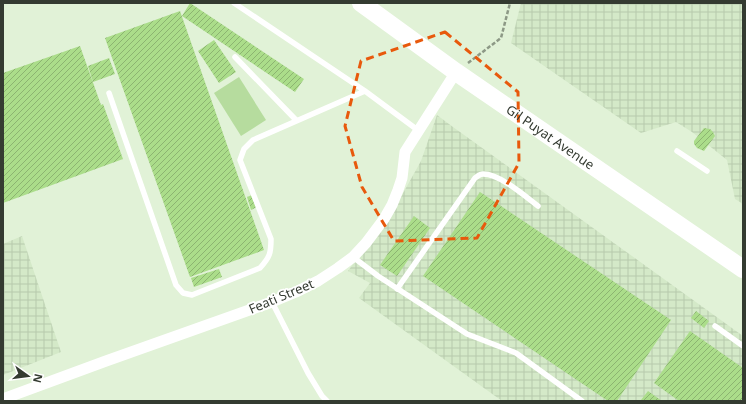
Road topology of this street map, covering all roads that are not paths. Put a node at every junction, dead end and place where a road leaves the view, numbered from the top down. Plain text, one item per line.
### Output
1 (234, 3) edge
2 (360, 3) edge
3 (235, 57) dead end
4 (456, 72) junction
5 (366, 91) junction
6 (109, 93) dead end
7 (296, 120) junction
8 (419, 131) junction
9 (677, 151) dead end
10 (707, 170) dead end
11 (538, 206) dead end
12 (352, 257) junction
13 (743, 269) edge
14 (397, 289) junction
15 (272, 302) junction
16 (714, 326) dead end
17 (743, 346) edge
18 (3, 400) edge
19 (327, 401) edge
20 (582, 401) edge

1 - 5 lane
2 - 4 main road, Gil Puyat Avenue
3 - 7 lane
4 - 8 street, Feati Street
4 - 13 main road, Gil Puyat Avenue
5 - 7 lane
5 - 8 lane
6 - 7 lane
8 - 12 street, Feati Street
9 - 10 lane
11 - 14 lane
12 - 14 lane
12 - 15 street, Feati Street
14 - 20 lane
15 - 18 street, Feati Street
15 - 19 lane
16 - 17 lane

